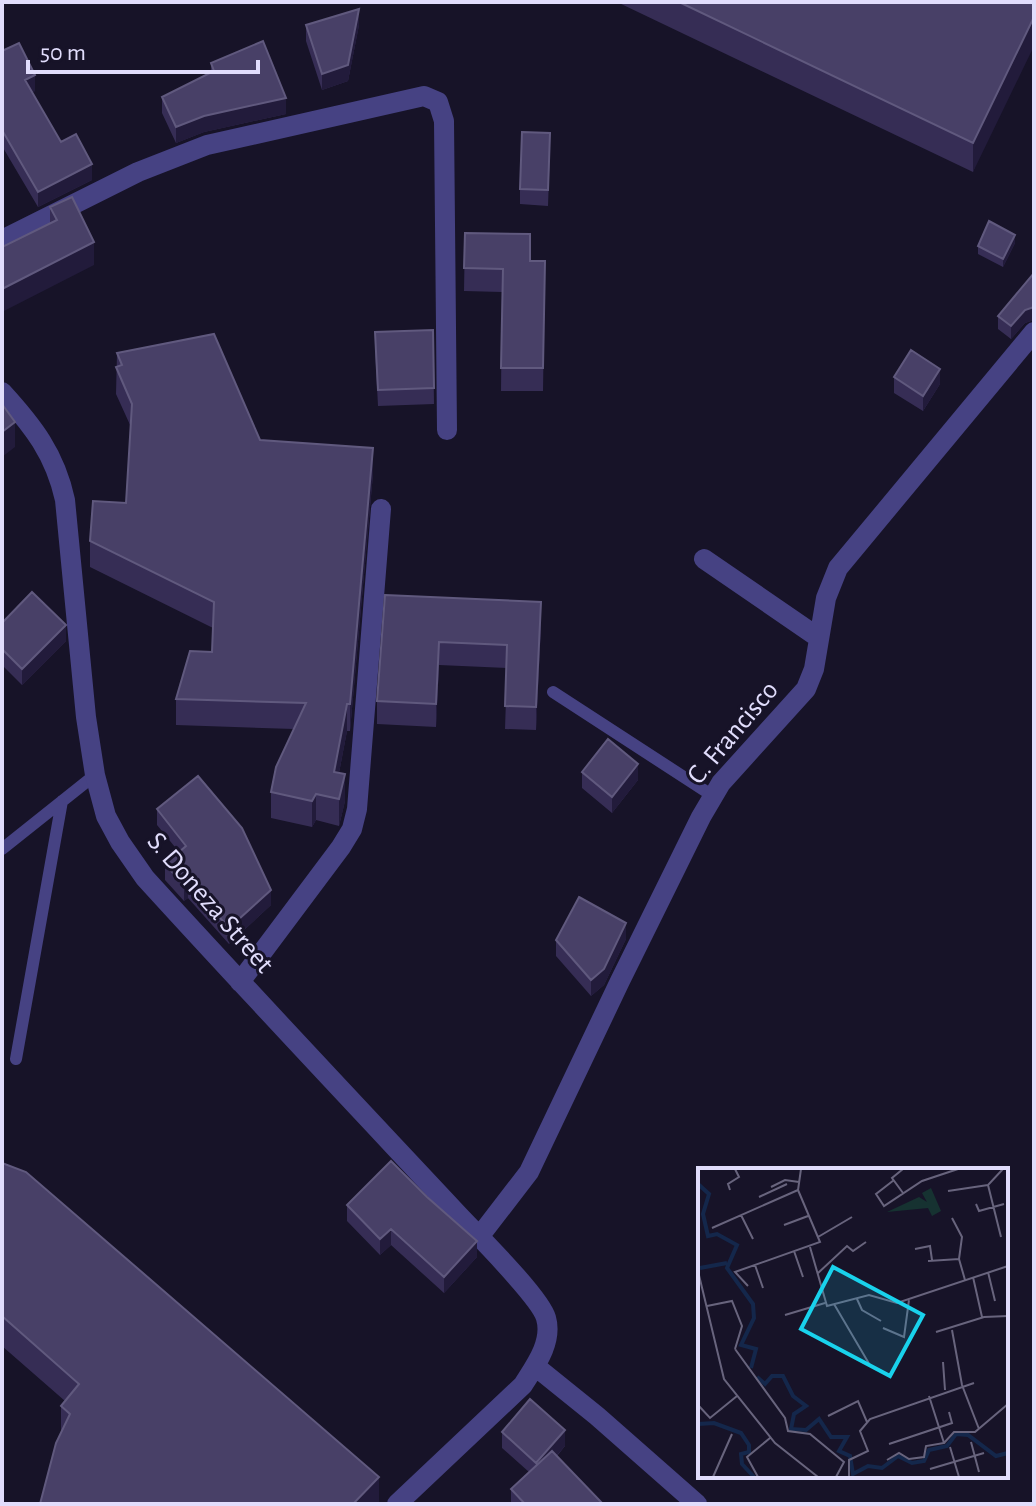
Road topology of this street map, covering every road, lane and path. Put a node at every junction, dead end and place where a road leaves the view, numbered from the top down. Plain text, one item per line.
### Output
1 (2, 240) edge
2 (1034, 332) edge
3 (2, 392) edge
4 (447, 430) dead end
5 (381, 509) dead end
6 (704, 559) dead end
7 (819, 638) junction
8 (553, 692) dead end
9 (95, 775) junction
10 (713, 796) junction
11 (62, 801) junction
12 (2, 849) edge
13 (240, 982) junction
14 (16, 1059) dead end
15 (479, 1237) junction
16 (535, 1366) junction
17 (397, 1504) edge
18 (697, 1504) edge

1 - 4 street
2 - 7 street, C. Francisco
3 - 9 street, S. Doneza Street
5 - 13 street
6 - 7 street
7 - 10 street, C. Francisco
8 - 10 lane
9 - 11 lane
9 - 13 street, S. Doneza Street
10 - 15 street, C. Francisco
11 - 12 lane
11 - 14 lane
13 - 15 street, S. Doneza Street
15 - 16 street, S. Doneza Street
16 - 17 street
16 - 18 street

